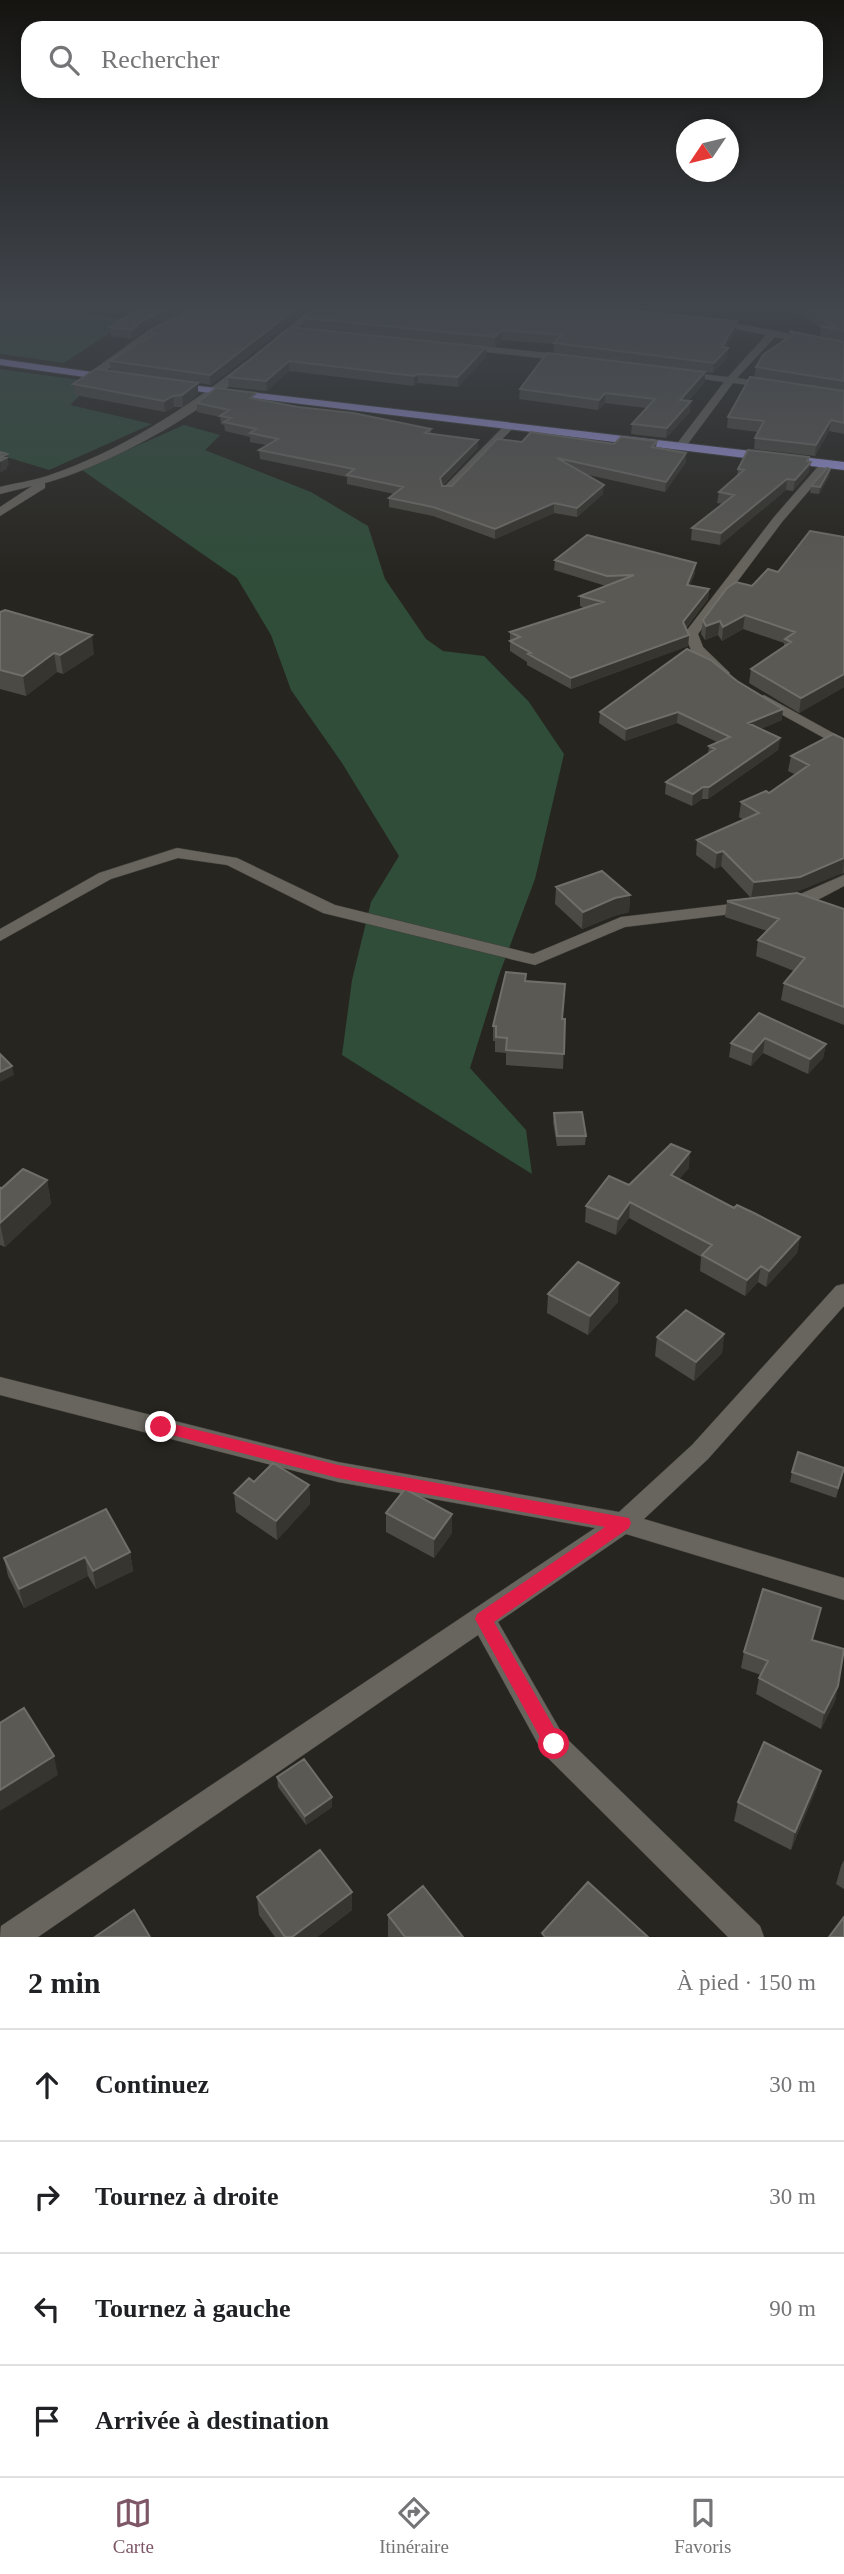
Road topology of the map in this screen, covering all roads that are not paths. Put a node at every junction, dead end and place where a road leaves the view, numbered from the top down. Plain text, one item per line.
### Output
1 (208, 396) edge
2 (261, 396) edge
3 (718, 396) edge
4 (510, 426) junction
5 (680, 447) junction
6 (826, 464) junction
7 (844, 466) edge
8 (56, 476) junction
9 (0, 491) edge
10 (446, 491) edge
11 (0, 512) edge
12 (844, 745) edge
13 (844, 880) edge
14 (0, 936) edge
15 (844, 1292) edge
16 (0, 1386) edge
17 (623, 1523) junction
18 (844, 1589) edge
19 (483, 1619) junction
20 (12, 1937) edge
21 (749, 1937) edge

1 - 8 street
2 - 4 highway
3 - 5 street
4 - 5 highway
4 - 10 street
5 - 6 highway
6 - 7 highway
6 - 12 street
8 - 9 street
8 - 11 street
13 - 14 street
15 - 17 street
16 - 17 street
17 - 18 street
17 - 19 street
19 - 20 street
19 - 21 street

